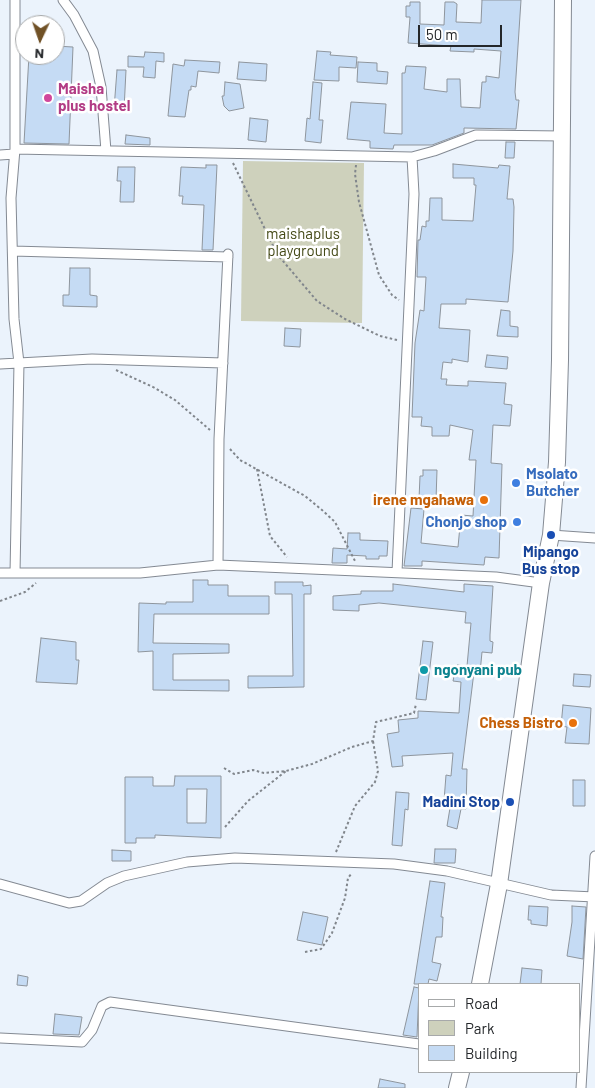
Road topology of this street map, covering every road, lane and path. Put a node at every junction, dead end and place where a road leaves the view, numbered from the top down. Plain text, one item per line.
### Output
1 (15, 0) edge
2 (63, 0) edge
3 (563, 0) edge
4 (564, 136) junction
5 (106, 151) junction
6 (15, 152) junction
7 (226, 153) junction
8 (357, 154) junction
9 (0, 155) edge
10 (412, 157) junction
11 (13, 251) junction
12 (409, 307) junction
13 (407, 342) junction
14 (223, 362) junction
15 (19, 363) junction
16 (0, 364) edge
17 (114, 370) dead end
18 (219, 439) junction
19 (256, 469) junction
20 (551, 535) junction
21 (595, 538) edge
22 (218, 566) junction
23 (297, 569) junction
24 (0, 572) edge
25 (360, 572) junction
26 (397, 572) junction
27 (15, 573) junction
28 (50, 573) junction
29 (541, 583) junction
30 (0, 601) edge
31 (416, 704) dead end
32 (373, 741) junction
33 (224, 768) dead end
34 (286, 771) junction
35 (225, 827) dead end
36 (595, 856) edge
37 (334, 862) junction
38 (359, 862) junction
39 (0, 884) edge
40 (499, 884) junction
41 (594, 897) edge
42 (305, 952) dead end
43 (480, 983) edge
44 (0, 1038) edge
45 (418, 1044) edge
46 (461, 1073) edge
47 (457, 1088) edge
48 (581, 1088) edge

1 - 6 street
2 - 5 street
3 - 4 highway
4 - 10 street
4 - 20 highway
5 - 6 street
5 - 7 street
6 - 9 street
6 - 11 street
7 - 8 street
7 - 13 path
8 - 10 street
8 - 12 path
10 - 12 street
11 - 14 street
11 - 15 street
12 - 13 street
13 - 26 street
14 - 15 street
14 - 18 street
15 - 16 street
15 - 27 street
17 - 18 path
18 - 19 path
18 - 22 street
19 - 23 path
19 - 25 path
20 - 21 street
20 - 29 highway
22 - 23 street
22 - 28 street
23 - 25 street
24 - 27 street
25 - 26 street
26 - 29 street
27 - 28 street
28 - 30 path
29 - 40 highway
31 - 32 path
32 - 34 path
32 - 37 path
33 - 34 path
34 - 35 path
36 - 41 street
37 - 38 street
37 - 39 street
38 - 40 street
38 - 42 path
40 - 41 street
40 - 43 highway
41 - 48 street
44 - 45 street
46 - 47 highway

